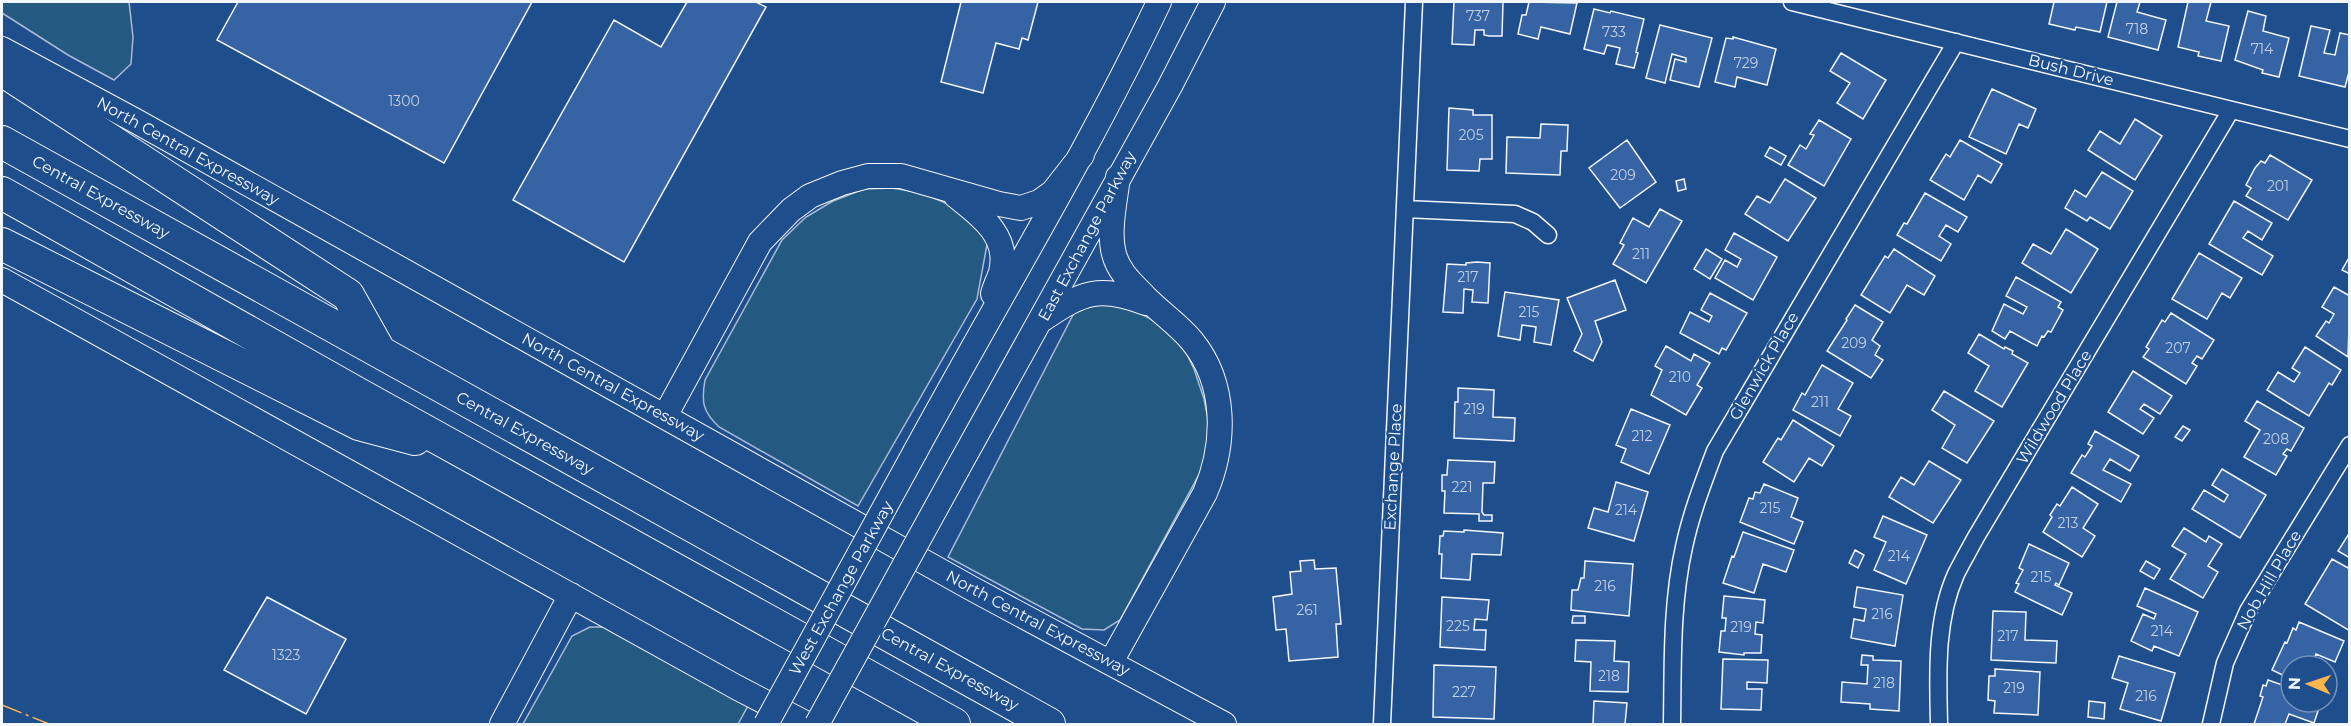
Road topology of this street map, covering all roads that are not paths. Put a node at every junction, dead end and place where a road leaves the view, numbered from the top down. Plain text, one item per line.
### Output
1 (1160, 2) edge
2 (1213, 2) edge
3 (1414, 2) edge
4 (1792, 2) edge
5 (1956, 42) junction
6 (2, 49) edge
7 (2, 70) edge
8 (2231, 110) junction
9 (2349, 139) edge
10 (2, 142) edge
11 (1082, 155) junction
12 (1118, 177) junction
13 (947, 189) junction
14 (2, 193) edge
15 (1405, 209) junction
16 (1548, 235) dead end
17 (2, 244) edge
18 (2, 280) edge
19 (1154, 306) junction
20 (1042, 320) junction
21 (984, 325) junction
22 (381, 353) junction
23 (665, 416) junction
24 (2349, 445) edge
25 (466, 453) junction
26 (571, 595) junction
27 (1111, 662) junction
28 (502, 724) edge
29 (766, 724) edge
30 (807, 724) edge
31 (817, 724) edge
32 (954, 724) edge
33 (1049, 724) edge
34 (1224, 724) edge
35 (1382, 724) edge
36 (1672, 724) edge
37 (1939, 724) edge
38 (2211, 724) edge

1 - 11 main road
2 - 12 main road, East Exchange Parkway
3 - 15 street, Exchange Place
4 - 5 street, Bush Drive
5 - 8 street, Bush Drive
5 - 36 street, Glenwick Place
6 - 23 main road, North Central Expressway
7 - 22 highway
8 - 9 street, Bush Drive
8 - 37 street, Wildwood Place
10 - 22 highway, Central Expressway
11 - 13 main road
11 - 21 main road
12 - 19 main road
12 - 20 main road, East Exchange Parkway
13 - 21 main road
13 - 23 main road
14 - 25 highway
15 - 16 street
15 - 35 street, Exchange Place
17 - 25 highway
18 - 26 main road
19 - 20 main road
19 - 27 main road
20 - 31 main road, East Exchange Parkway, bridge
21 - 29 main road, West Exchange Parkway, bridge
22 - 33 highway, Central Expressway
23 - 27 main road, North Central Expressway
24 - 38 street, Nob Hill Place
25 - 32 highway
26 - 28 main road
26 - 30 main road
27 - 34 main road, North Central Expressway

